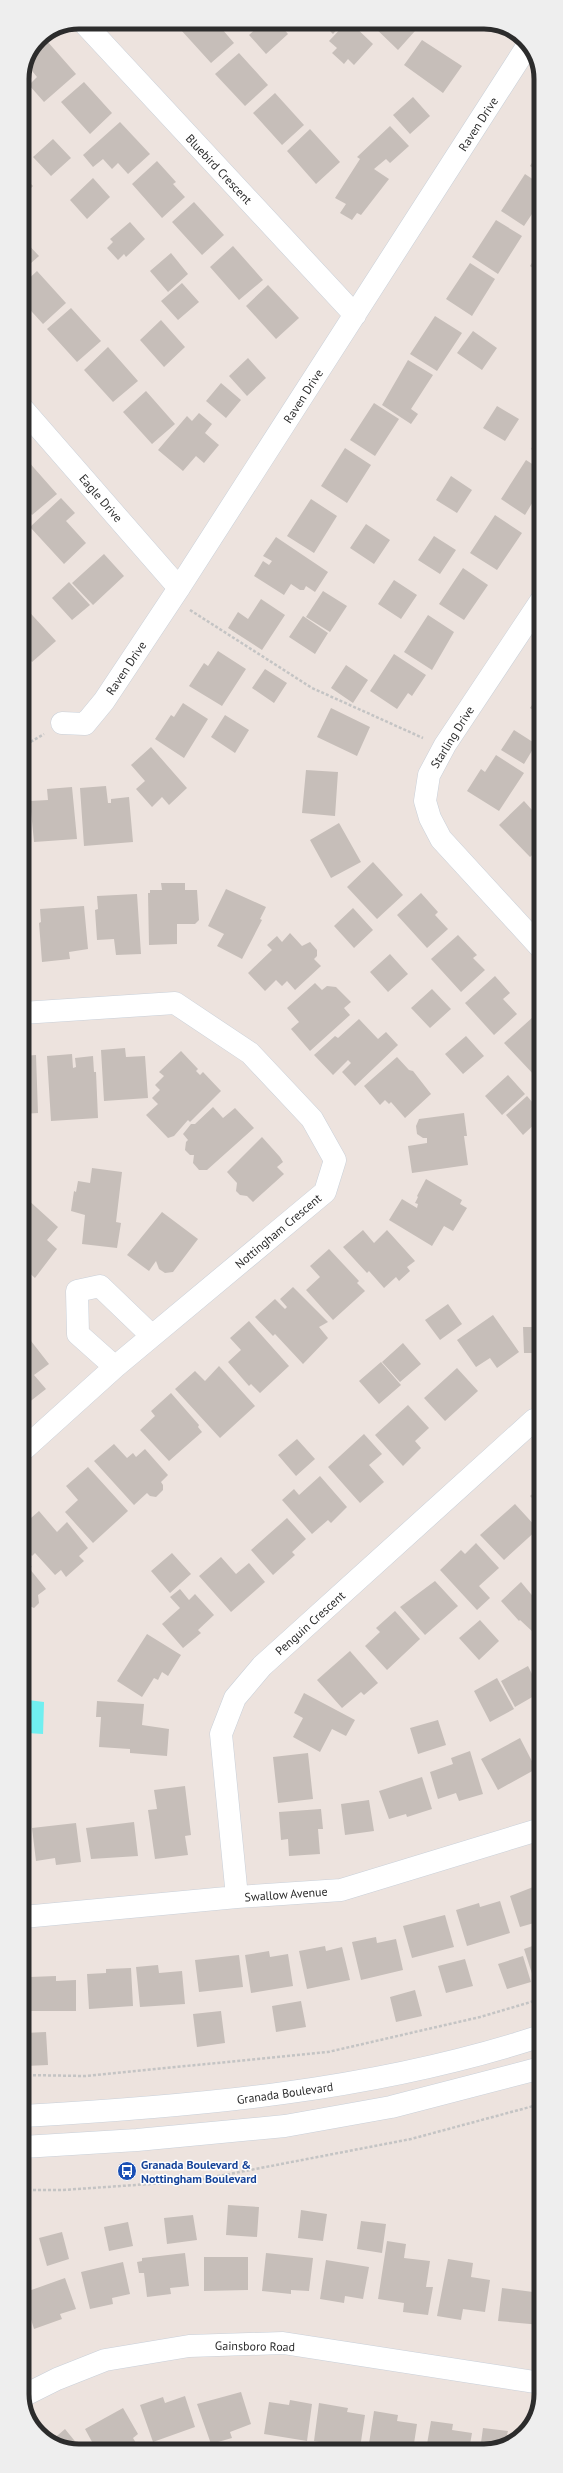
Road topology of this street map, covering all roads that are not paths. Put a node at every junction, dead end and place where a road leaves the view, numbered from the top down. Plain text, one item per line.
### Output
1 (89, 29) edge
2 (525, 50) edge
3 (355, 315) junction
4 (29, 416) edge
5 (183, 598) junction
6 (534, 611) edge
7 (62, 723) dead end
8 (534, 940) edge
9 (29, 1013) edge
10 (152, 1336) junction
11 (115, 1367) junction
12 (534, 1420) edge
13 (29, 1445) edge
14 (534, 1831) edge
15 (237, 1897) junction
16 (29, 1916) edge
17 (534, 2038) edge
18 (534, 2070) edge
19 (29, 2116) edge
20 (29, 2147) edge
21 (534, 2382) edge
22 (29, 2393) edge

1 - 3 street, Bluebird Crescent
2 - 3 street, Raven Drive
3 - 5 street, Raven Drive
4 - 5 street, Eagle Drive
5 - 7 street, Raven Drive
6 - 8 street, Starling Drive
9 - 10 street, Nottingham Crescent
10 - 11 street, Nottingham Crescent
10 - 11 street
11 - 13 street, Nottingham Crescent
12 - 15 street, Penguin Crescent
14 - 15 street, Swallow Avenue
15 - 16 street, Swallow Avenue
17 - 19 street, Granada Boulevard
18 - 20 street
21 - 22 street, Gainsboro Road

